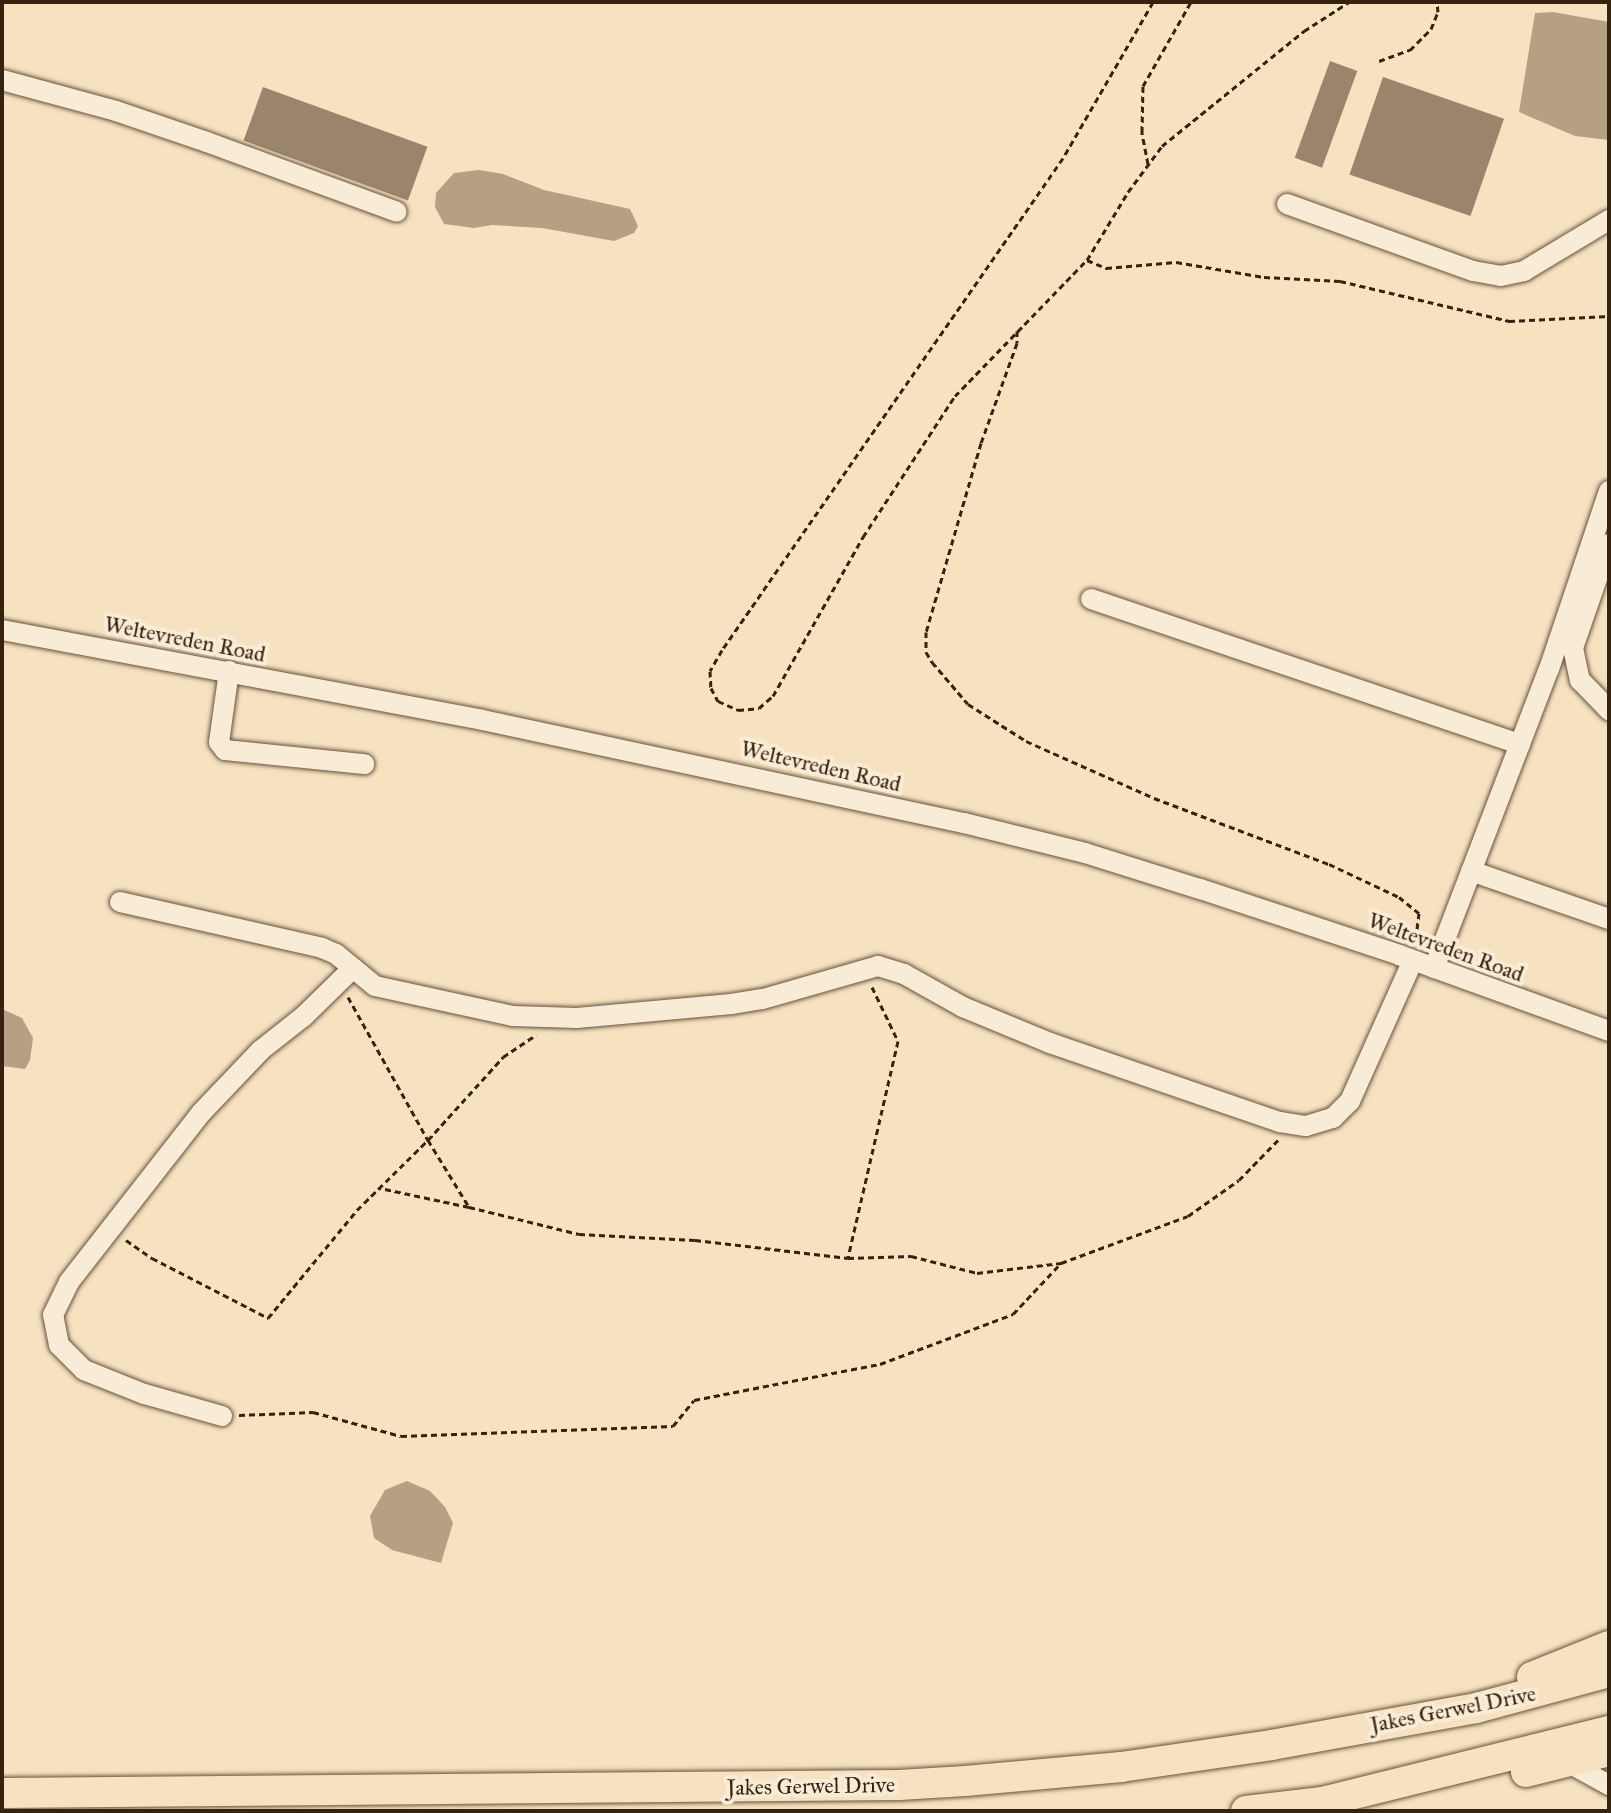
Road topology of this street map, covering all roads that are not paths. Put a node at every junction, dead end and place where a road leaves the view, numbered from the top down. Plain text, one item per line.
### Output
1 (2, 80) edge
2 (1287, 204) dead end
3 (397, 212) dead end
4 (1609, 220) edge
5 (1609, 491) edge
6 (1609, 544) edge
7 (1091, 599) dead end
8 (2, 630) edge
9 (229, 671) junction
10 (1609, 710) edge
11 (1520, 744) junction
12 (364, 764) dead end
13 (1471, 871) junction
14 (120, 902) dead end
15 (1609, 919) edge
16 (1413, 960) junction
17 (353, 968) junction
18 (1434, 968) junction
19 (1609, 1031) edge
20 (222, 1416) road end
21 (1609, 1646) edge
22 (1609, 1672) edge
23 (1382, 1724) junction
24 (1609, 1731) edge
25 (1609, 1751) edge
26 (1569, 1763) junction
27 (1609, 1785) edge
28 (2, 1793) edge
29 (1335, 1804) edge
30 (1246, 1811) edge

1 - 3 street
2 - 4 street
5 - 11 street
6 - 10 street
7 - 11 street
8 - 9 street, Weltevreden Road
9 - 12 street
9 - 16 street, Weltevreden Road
11 - 13 street
13 - 15 street
13 - 18 street
14 - 17 street
16 - 17 street
16 - 18 street, Weltevreden Road
17 - 20 street
18 - 19 street, Weltevreden Road
21 - 23 highway
22 - 23 highway, Jakes Gerwel Drive
23 - 28 highway, Jakes Gerwel Drive
24 - 29 highway
25 - 26 highway
26 - 27 street
26 - 29 highway
29 - 30 highway

